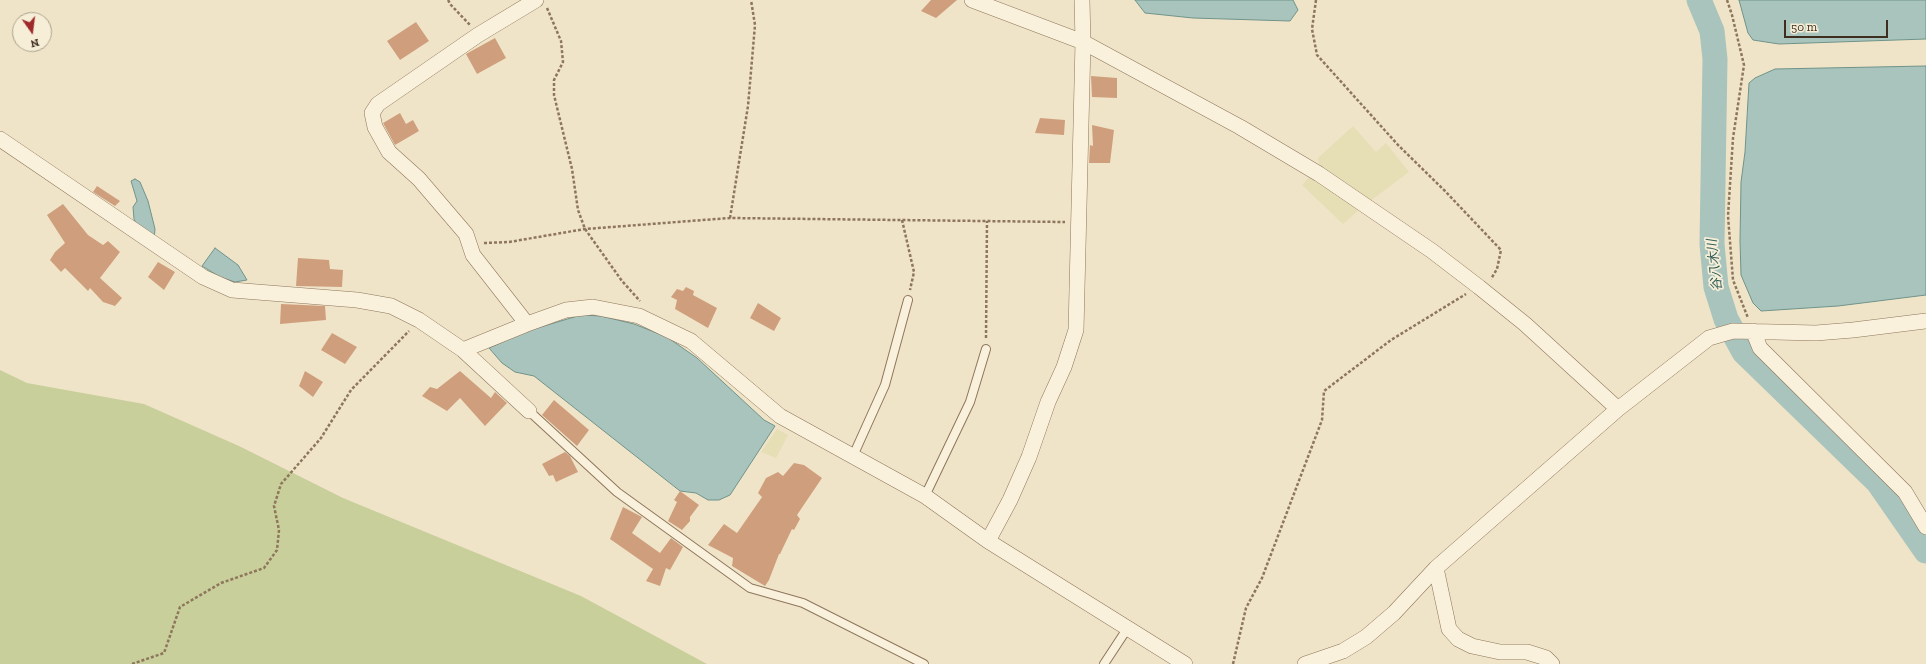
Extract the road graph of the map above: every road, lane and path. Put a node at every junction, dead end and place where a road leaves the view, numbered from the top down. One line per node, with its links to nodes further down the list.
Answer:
1 (448, 0): 8 (path)
2 (751, 0): 11 (path)
3 (972, 0): 9 (street)
4 (1082, 0): 9 (street)
5 (1316, 0): 17 (path)
6 (1727, 0): 23 (path)
7 (541, 3): 8 (street); 15 (path)
8 (478, 34): 16 (street)
9 (1083, 42): 14 (street); 17 (street)
10 (0, 139): 20 (street)
11 (730, 218): 12 (path); 15 (path)
12 (902, 220): 13 (path); 18 (path)
13 (987, 221): 14 (path); 24 (path)
14 (1080, 223): 31 (street)
15 (586, 229): 16 (path); 19 (path)
16 (469, 243): 22 (street)
17 (1479, 287): 26 (street); 38 (path)
18 (908, 300): 28 (lane)
19 (644, 303)
20 (419, 320): 25 (street); 34 (path)
21 (1926, 321): 23 (street)
22 (527, 324): 25 (street); 28 (street)
23 (1753, 331): 26 (street); 30 (street)
24 (986, 349): 29 (lane)
25 (463, 350): 27 (street)
26 (1618, 409): 32 (street)
27 (529, 411): 35 (lane)
28 (852, 456): 29 (street)
29 (925, 496): 31 (street)
30 (1926, 527)
31 (988, 541): 33 (street)
32 (1436, 568): 39 (street); 40 (street)
33 (1127, 629): 36 (lane); 37 (street)
34 (132, 664)
35 (924, 664)
36 (1104, 664)
37 (1185, 664)
38 (1233, 664)
39 (1305, 664)
40 (1552, 664)

